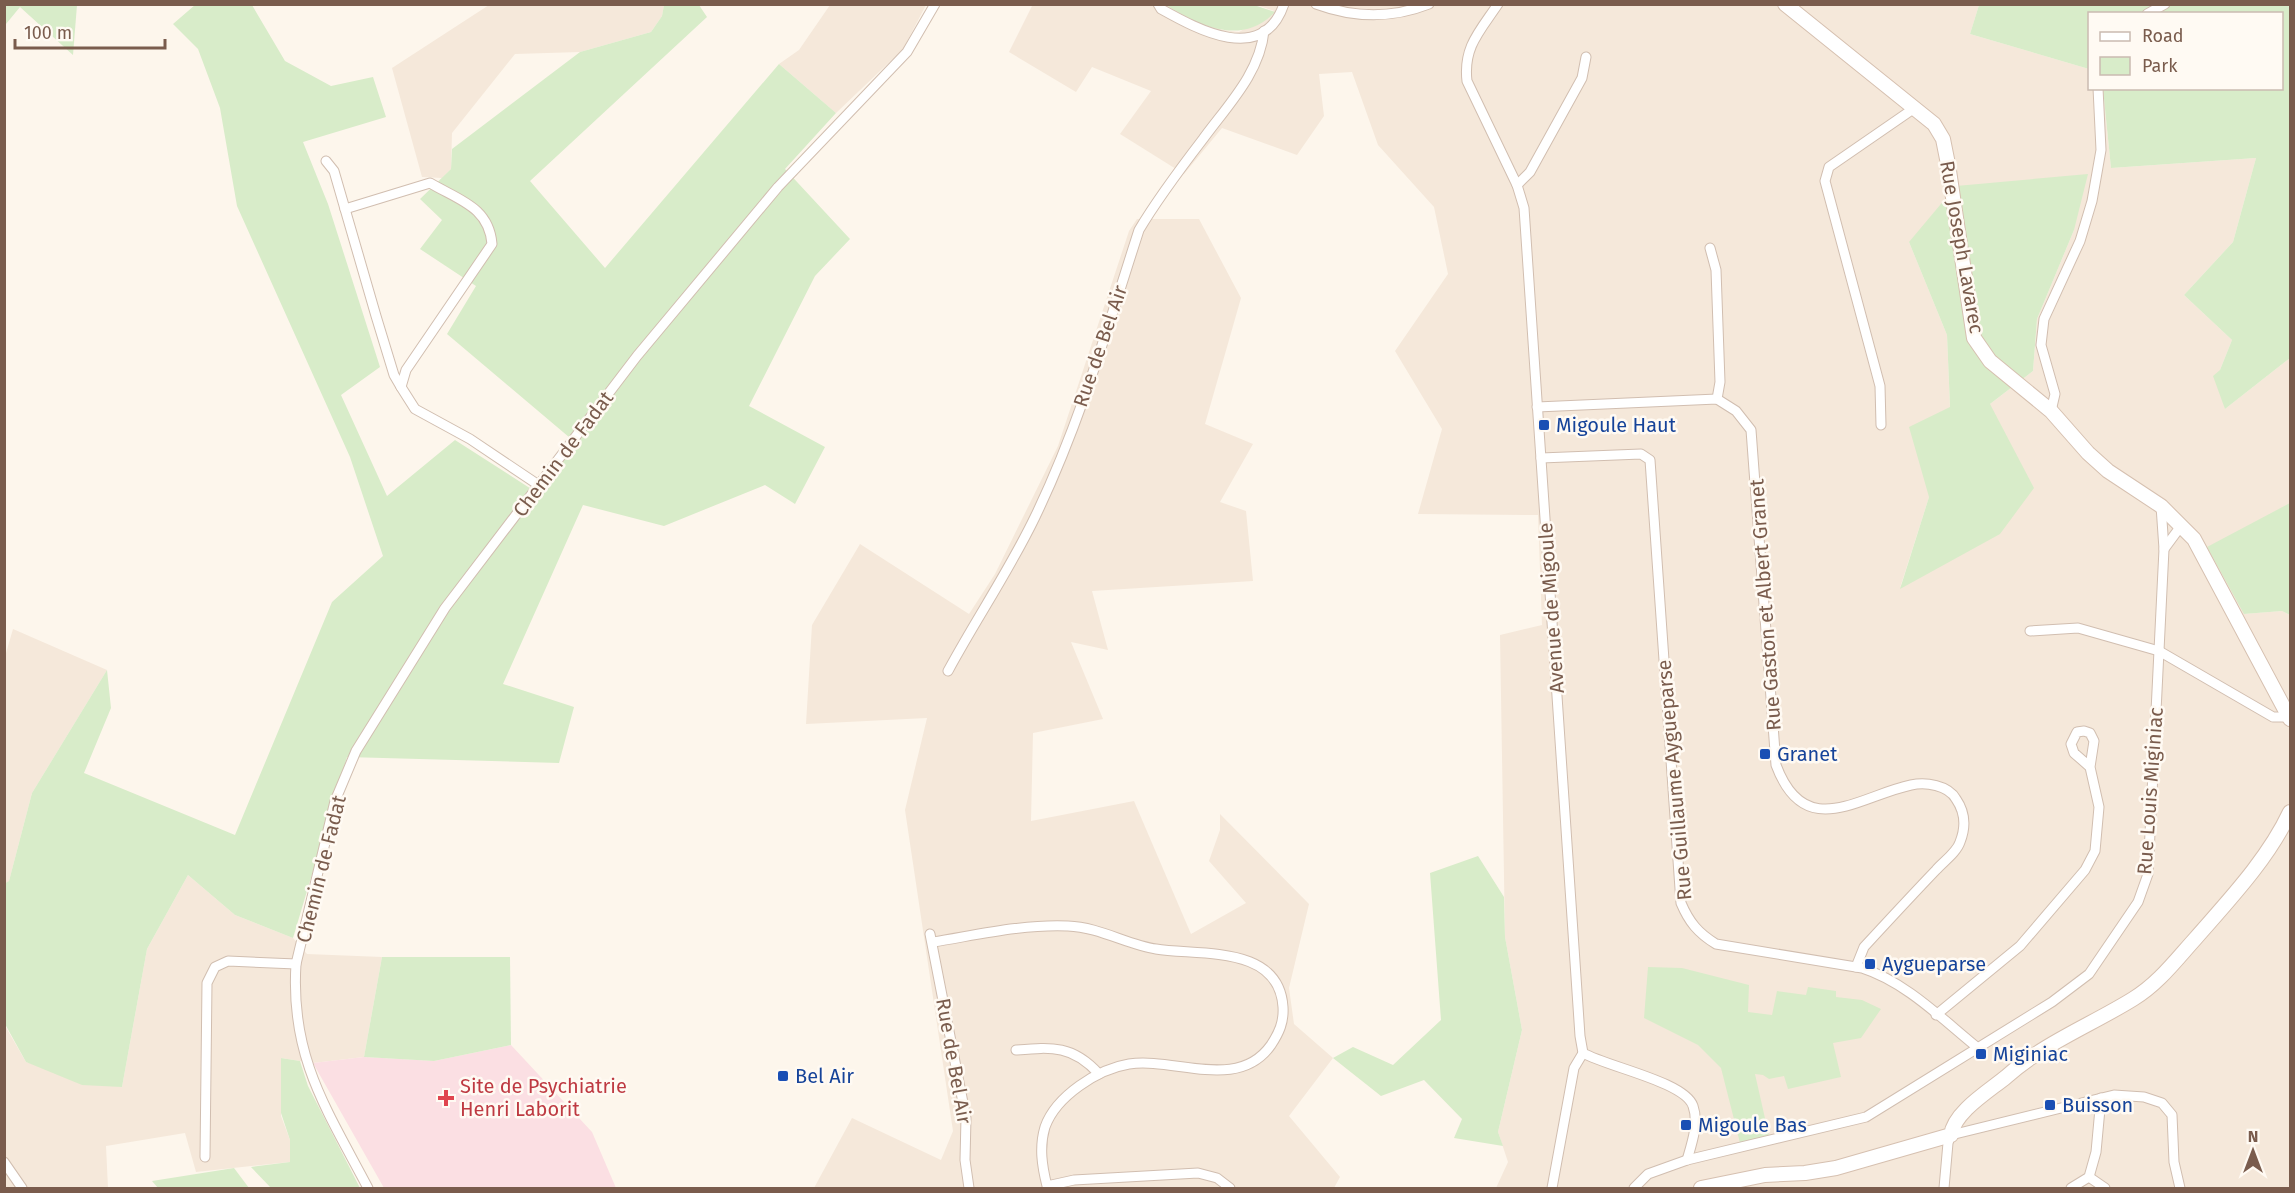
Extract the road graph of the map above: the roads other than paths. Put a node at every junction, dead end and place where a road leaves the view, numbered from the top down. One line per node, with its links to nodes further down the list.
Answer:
1 (935, 4): 24 (street, Chemin de Fadat)
2 (1158, 4): 10 (street)
3 (1284, 4): 10 (street)
4 (1316, 4): 5 (street)
5 (1429, 4)
6 (1498, 4): 15 (street, Avenue de Migoule)
7 (1785, 4): 13 (street, Rue Joseph Lavarec)
8 (2165, 4): 9 (street)
9 (2151, 12)
10 (1264, 31): 30 (street, Rue de Bel Air)
11 (1586, 57): 15 (street)
12 (2098, 90): 21 (street)
13 (1916, 107): 21 (street, Rue Joseph Lavarec); 22 (street)
14 (326, 161): 16 (street)
15 (1517, 185): 20 (street, Avenue de Migoule)
16 (345, 208): 18 (street); 18 (street)
17 (1710, 248): 19 (street)
18 (401, 387): 24 (street)
19 (1717, 399): 20 (street); 35 (street, Rue Gaston et Albert Granet)
20 (1538, 407): 23 (street, Avenue de Migoule)
21 (2050, 411): 25 (street, Rue Joseph Lavarec)
22 (1881, 425)
23 (1541, 458): 35 (street, Rue Guillaume Aygueparse); 39 (street, Avenue de Migoule)
24 (540, 486): 34 (street, Chemin de Fadat)
25 (2161, 506): 26 (street, Rue Joseph Lavarec); 27 (street, Rue Louis Miginiac)
26 (2181, 526): 27 (street); 31 (street, Rue Joseph Lavarec)
27 (2164, 549): 29 (street, Rue Louis Miginiac)
28 (2030, 631): 29 (street)
29 (2159, 651): 31 (street); 37 (street, Rue Louis Miginiac)
30 (948, 671)
31 (2290, 718)
32 (2090, 767): 36 (street)
33 (2289, 818): 42 (street)
34 (296, 964): 43 (street); 50 (street, Chemin de Fadat)
35 (1856, 968): 36 (street, Rue Guillaume Aygueparse)
36 (1936, 1015): 37 (street, Rue Guillaume Aygueparse)
37 (1978, 1048): 44 (street, Rue Louis Miginiac)
38 (1016, 1050): 40 (street)
39 (1583, 1053): 44 (street); 54 (street)
40 (1099, 1074): 48 (street); 51 (street, Rue de Bel Air)
41 (2101, 1098): 42 (street); 46 (street); 60 (street)
42 (1951, 1135): 56 (street); 57 (street)
43 (205, 1156)
44 (1687, 1160): 55 (street, Rue Louis Miginiac)
45 (4, 1162): 49 (street)
46 (2089, 1177): 58 (street); 59 (street)
47 (1104, 1178): 48 (street); 52 (street); 53 (street)
48 (1043, 1187)
49 (22, 1188)
50 (368, 1188)
51 (969, 1188)
52 (1103, 1188)
53 (1230, 1188)
54 (1552, 1188)
55 (1634, 1188)
56 (1701, 1188)
57 (1944, 1188)
58 (2071, 1188)
59 (2105, 1188)
60 (2180, 1188)

